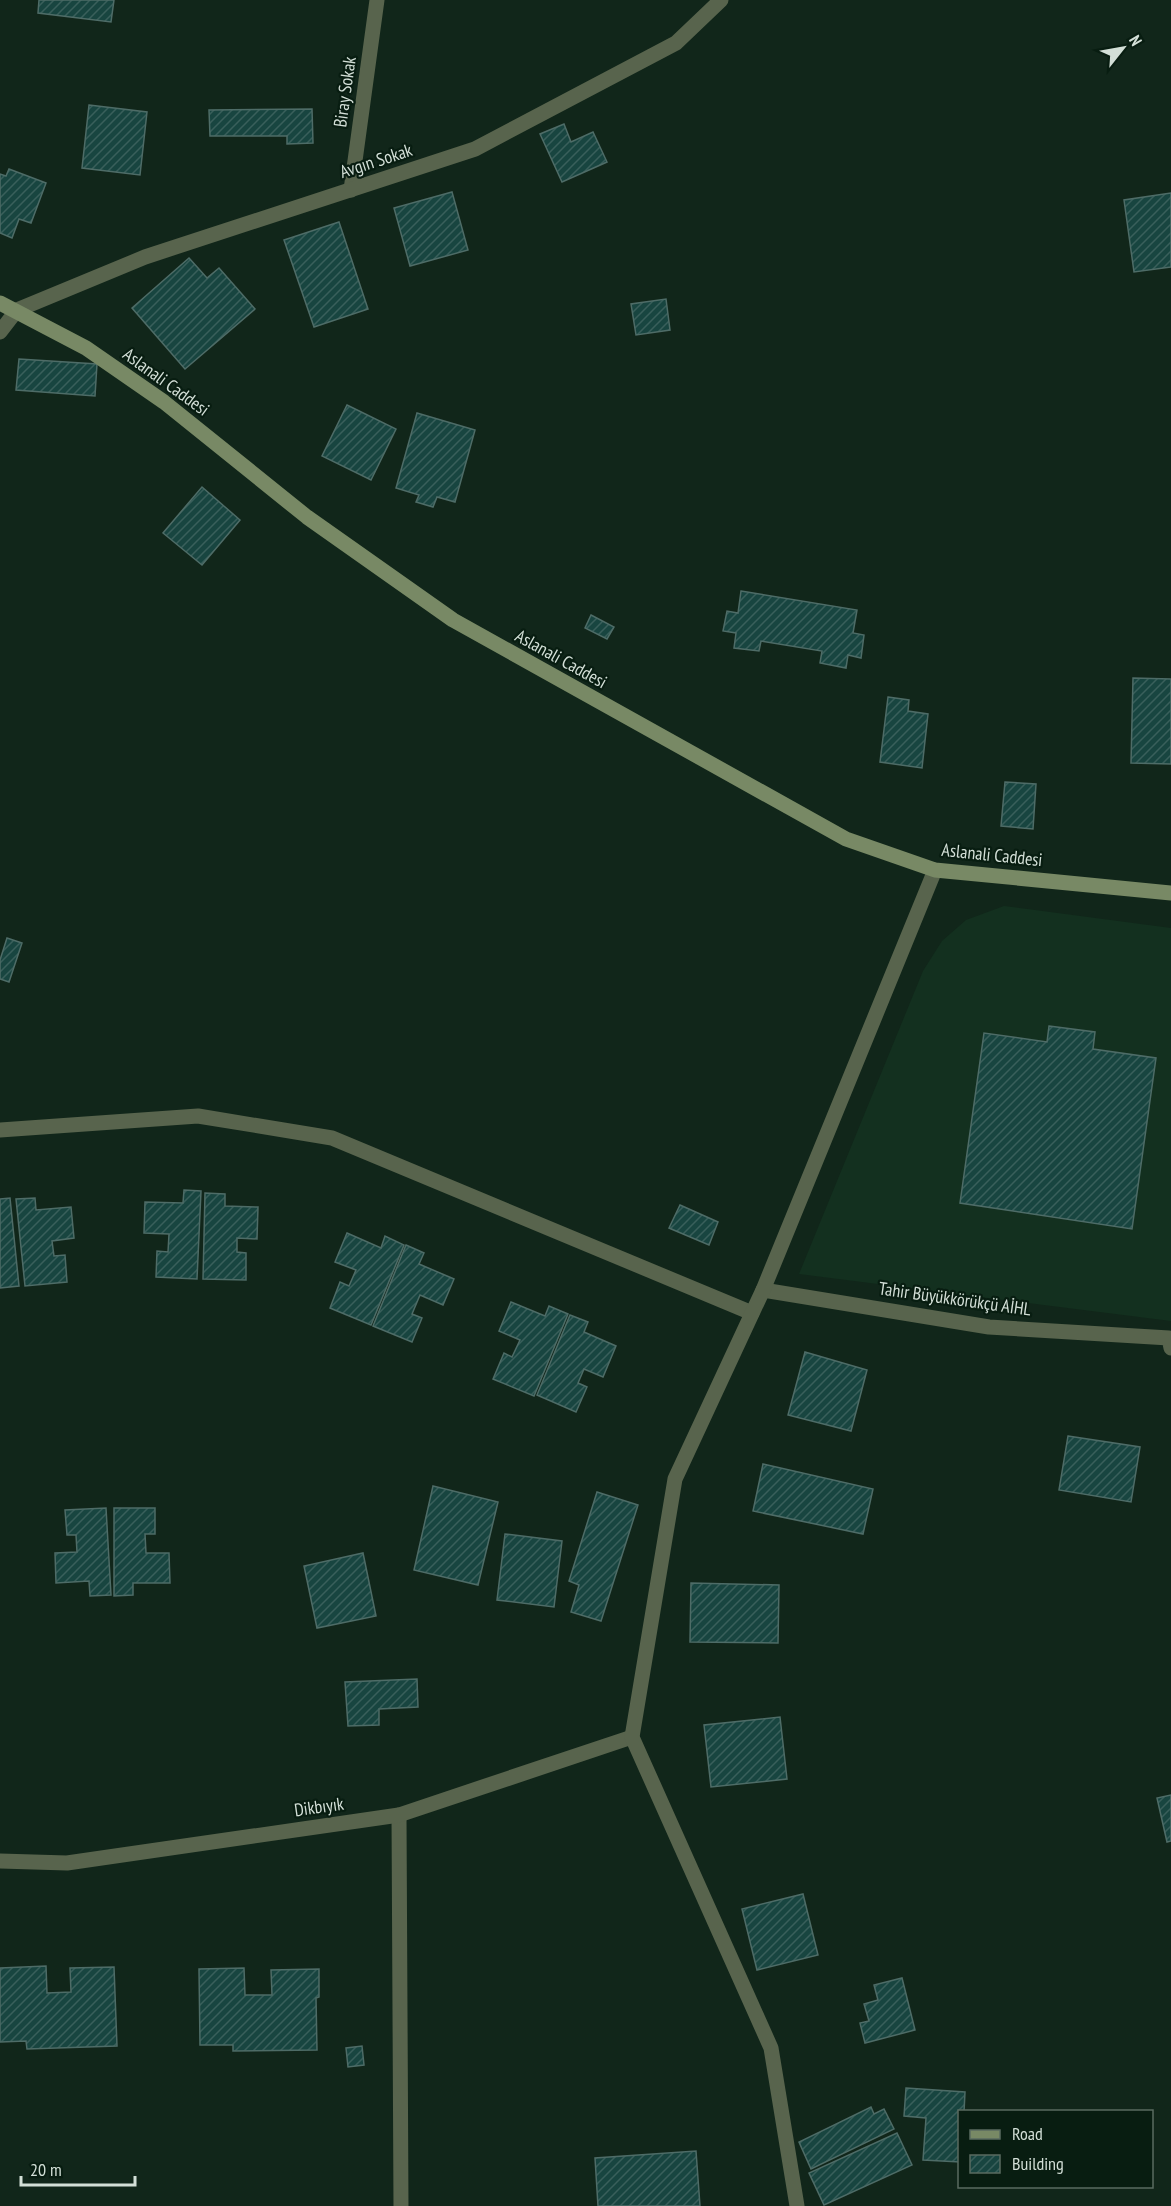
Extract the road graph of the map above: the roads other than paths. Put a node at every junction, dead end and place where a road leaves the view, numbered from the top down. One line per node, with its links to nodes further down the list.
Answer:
1 (377, 0): 3 (street, Biray Sokak)
2 (721, 0): 3 (street, Avgın Sokak)
3 (351, 190): 5 (street, Avgın Sokak)
4 (0, 303): 5 (street, Aslanali Caddesi)
5 (17, 310): 6 (street); 7 (street, Aslanali Caddesi)
6 (0, 332)
7 (935, 870): 8 (street, Aslanali Caddesi); 10 (street)
8 (1171, 893)
9 (0, 1130): 11 (street)
10 (763, 1290): 11 (street); 12 (street, Tahir Büyükkörükçü AİHL)
11 (752, 1313): 13 (street)
12 (1171, 1348)
13 (632, 1737): 14 (street, Dikbıyık); 17 (street)
14 (399, 1815): 15 (street, Dikbıyık); 16 (street)
15 (0, 1861)
16 (401, 2206)
17 (797, 2206)

